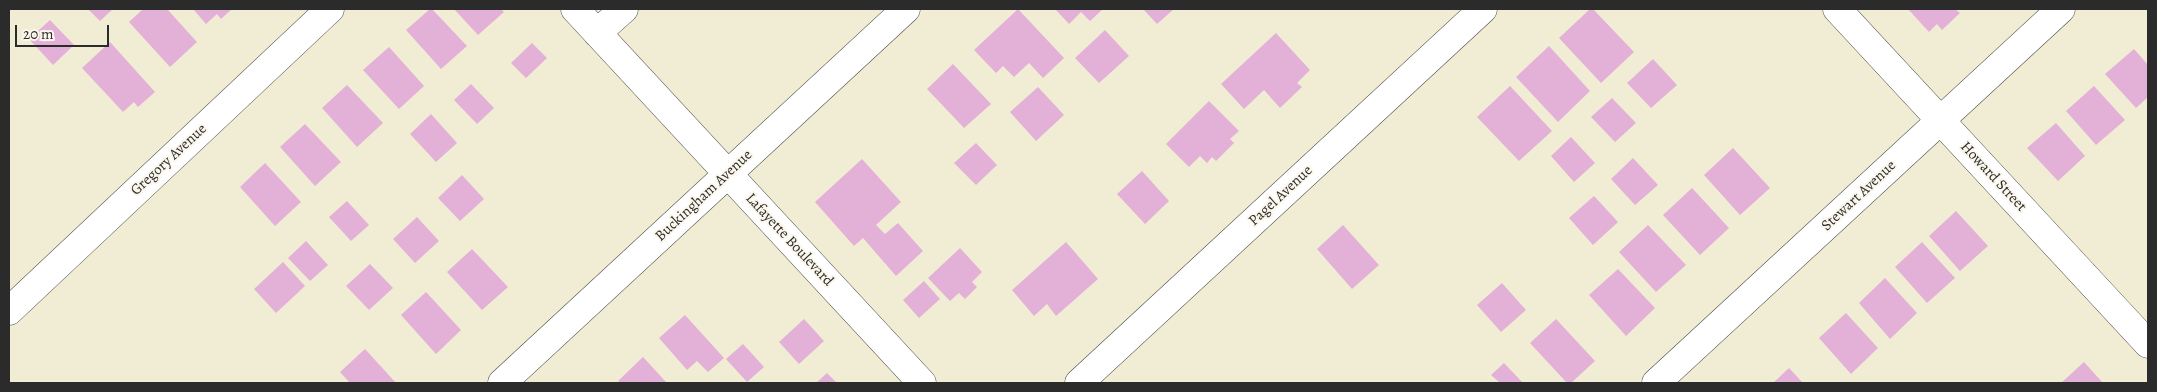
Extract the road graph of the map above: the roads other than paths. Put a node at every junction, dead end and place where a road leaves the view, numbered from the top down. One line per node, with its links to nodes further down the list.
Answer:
1 (330, 9): 11 (street, Gregory Avenue)
2 (575, 9): 8 (street, Lafayette Boulevard)
3 (624, 9): 8 (street)
4 (906, 9): 10 (street, Buckingham Avenue)
5 (1482, 9): 15 (street, Pagel Avenue)
6 (1837, 9): 9 (street, Howard Street)
7 (2061, 9): 9 (street, Stewart Avenue)
8 (598, 33): 10 (street, Lafayette Boulevard)
9 (1941, 120): 12 (street, Howard Street); 16 (street, Stewart Avenue)
10 (728, 174): 13 (street, Buckingham Avenue); 14 (street, Lafayette Boulevard)
11 (9, 311)
12 (2148, 344)
13 (502, 383)
14 (922, 383)
15 (1079, 383)
16 (1656, 383)

